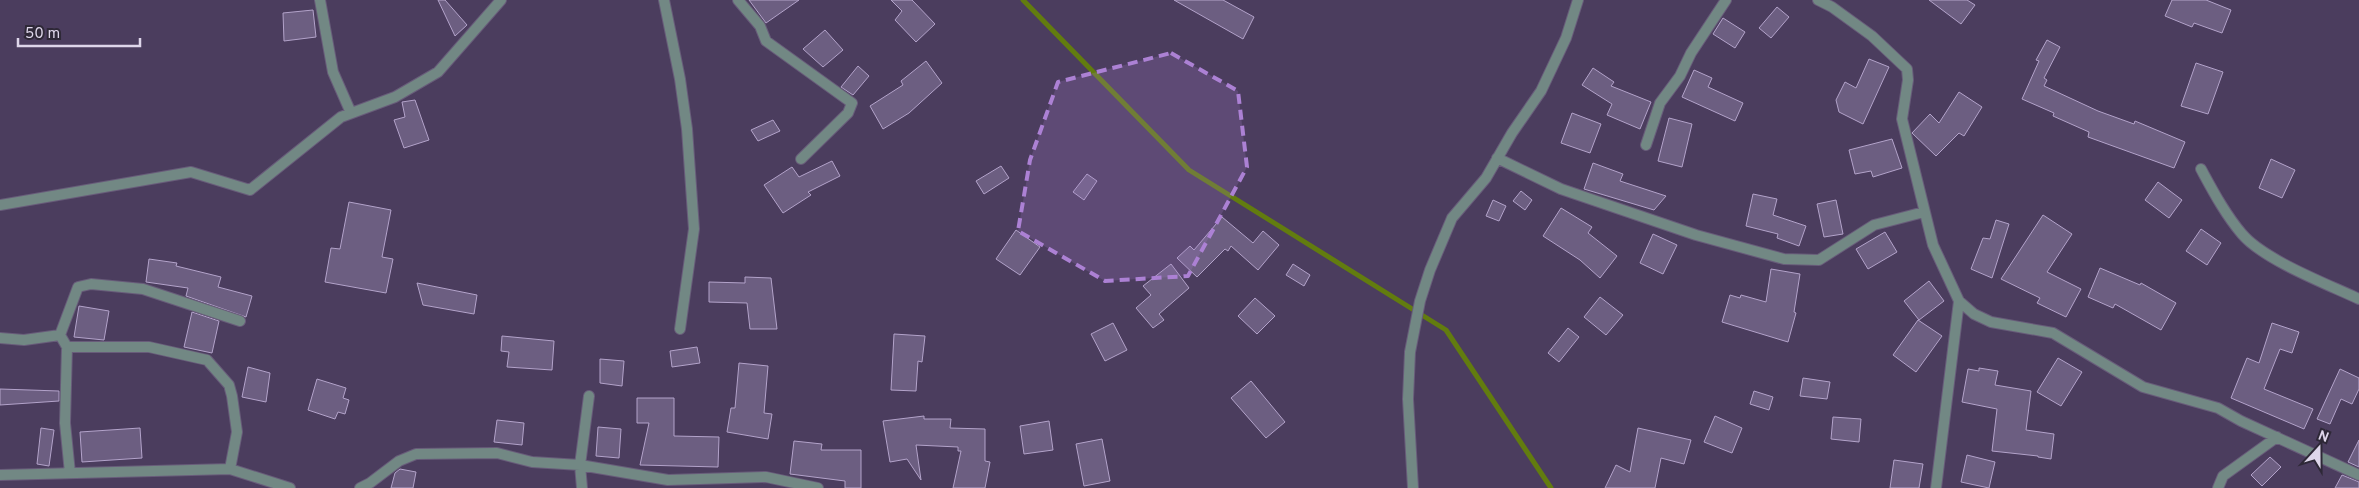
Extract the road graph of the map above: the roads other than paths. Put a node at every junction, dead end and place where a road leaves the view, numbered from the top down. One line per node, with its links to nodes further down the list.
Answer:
1 (320, 0): 8 (street)
2 (501, 0): 8 (street)
3 (664, 0): 18 (street)
4 (738, 0): 11 (street)
5 (1578, 0): 10 (street)
6 (1726, 0): 9 (street)
7 (1818, 0): 14 (street)
8 (351, 113): 13 (street)
9 (1646, 145)
10 (1497, 158): 14 (street); 33 (street)
11 (801, 159)
12 (2201, 169): 15 (street)
13 (0, 205)
14 (1924, 212): 16 (street)
15 (2359, 299)
16 (1959, 301): 23 (street); 34 (street)
17 (240, 321): 19 (street)
18 (680, 329)
19 (60, 335): 20 (street); 21 (street)
20 (0, 338)
21 (68, 348): 25 (street); 26 (street)
22 (589, 396): 24 (street)
23 (2277, 436): 28 (street); 35 (street)
24 (580, 465): 30 (street); 31 (street); 32 (street)
25 (230, 469): 26 (street); 29 (street)
26 (70, 473): 27 (street)
27 (0, 475)
28 (2359, 475)
29 (290, 488)
30 (360, 488)
31 (582, 488)
32 (818, 488)
33 (1413, 488)
34 (1936, 488)
35 (2218, 488)

